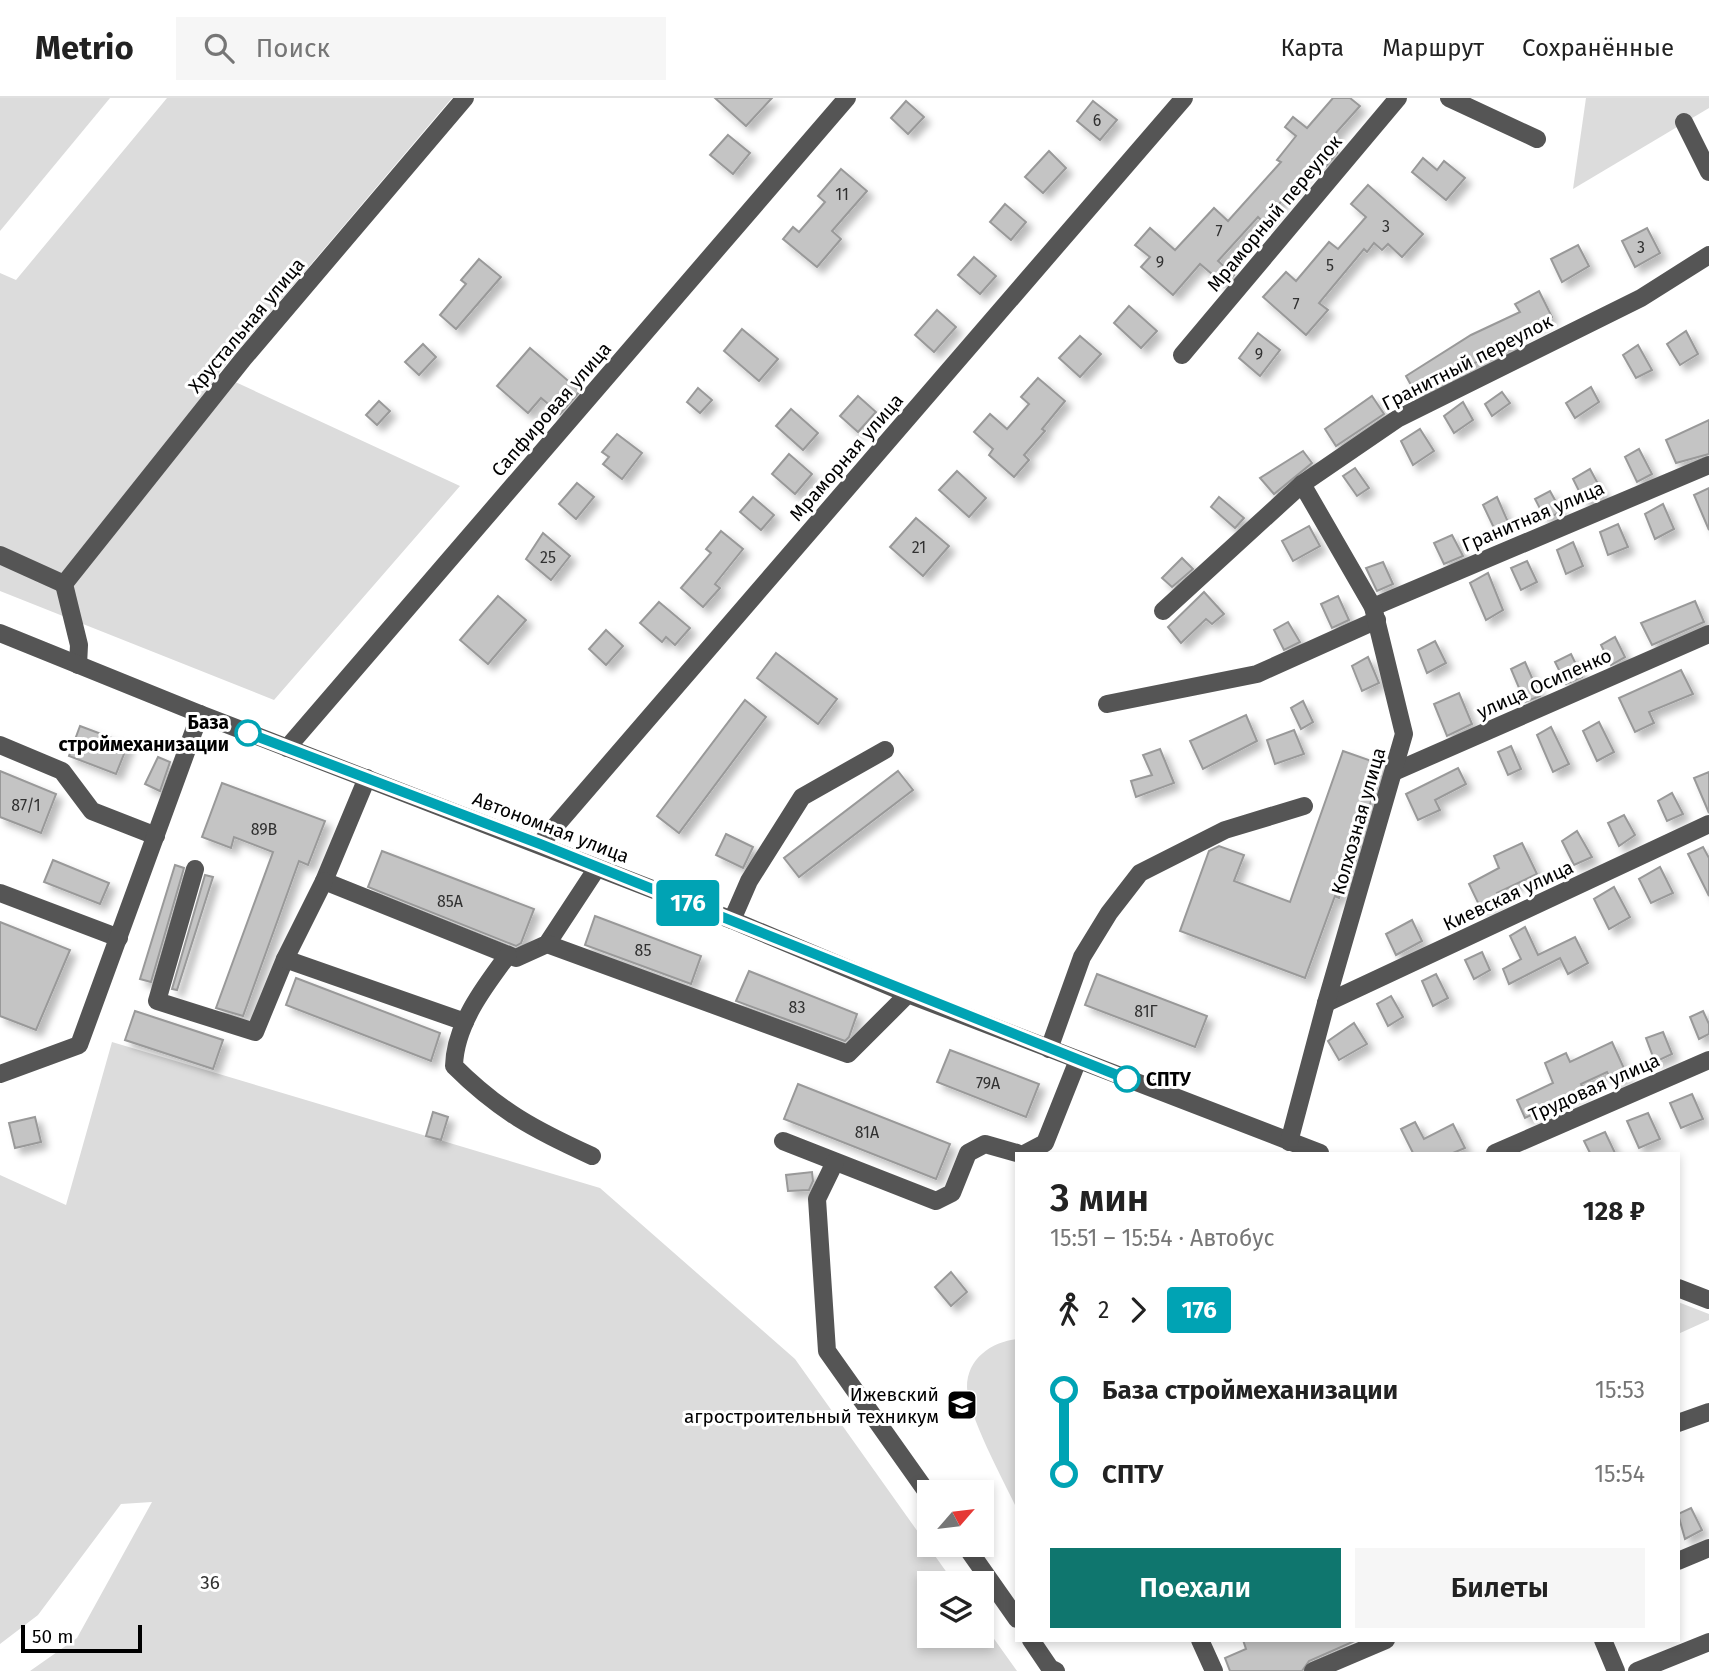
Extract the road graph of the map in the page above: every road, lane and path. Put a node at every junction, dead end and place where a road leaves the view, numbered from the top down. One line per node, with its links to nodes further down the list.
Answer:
1 (465, 98): 14 (street, Хрустальная улица)
2 (847, 98): 23 (street, Сапфировая улица)
3 (1184, 98): 30 (street, Мраморная улица)
4 (1398, 98): 10 (street, Мраморный переулок)
5 (1449, 98): 7 (street)
6 (1684, 122): 8 (street)
7 (1537, 139)
8 (1709, 172)
9 (1709, 255): 12 (street, Гранитный переулок)
10 (1182, 355)
11 (1709, 465): 16 (street, Гранитная улица)
12 (1302, 484): 15 (street, Гранитный переулок); 16 (street, Колхозная улица)
13 (0, 555): 14 (street)
14 (64, 584): 19 (street)
15 (1163, 611)
16 (1375, 613): 20 (street, Гранитная улица); 25 (street, Колхозная улица)
17 (0, 633): 19 (street, Автономная улица)
18 (1709, 634): 25 (street, улица Осипенко)
19 (78, 665): 21 (street, Автономная улица)
20 (1107, 704)
21 (201, 714): 23 (street, Автономная улица); 29 (street)
22 (0, 745): 29 (street)
23 (288, 748): 26 (street, Автономная улица)
24 (885, 750): 35 (street)
25 (1396, 771): 41 (street, Колхозная улица)
26 (367, 778): 30 (street, Автономная улица); 33 (street)
27 (1304, 806): 43 (street)
28 (1709, 824): 41 (street, Киевская улица)
29 (156, 835): 36 (street)
30 (540, 844): 31 (street, Автономная улица)
31 (597, 867): 35 (street, Автономная улица); 37 (street)
32 (195, 869): 39 (street)
33 (324, 881): 38 (street); 39 (street)
34 (0, 893): 36 (street)
35 (732, 920): 40 (street, Автономная улица)
36 (119, 938): 46 (street)
37 (547, 944): 38 (street); 40 (street)
38 (508, 955): 42 (street)
39 (285, 959): 42 (street)
40 (908, 994): 43 (street, Автономная улица)
41 (1325, 1003): 48 (street, Колхозная улица)
42 (465, 1022): 53 (street)
43 (1049, 1049): 44 (street, Автономная улица)
44 (1078, 1060): 48 (street, Автономная улица); 50 (street)
45 (1709, 1060): 52 (street, Трудовая улица)
46 (0, 1074)
47 (783, 1141): 54 (street)
48 (1289, 1142): 51 (street, Автономная улица)
49 (1015, 1152): 54 (street)
50 (1028, 1152)
51 (1317, 1152)
52 (1497, 1152)
53 (592, 1156)
54 (835, 1161): 59 (street)
55 (1680, 1289): 56 (street)
56 (1709, 1300)
57 (1709, 1412): 58 (street)
58 (1680, 1422)
59 (918, 1480)
60 (1709, 1548): 62 (street)
61 (974, 1558): 63 (street)
62 (1680, 1560)
63 (1015, 1616)
64 (1033, 1642): 69 (street)
65 (1201, 1642): 70 (street)
66 (1381, 1642): 71 (street)
67 (1604, 1642): 72 (street)
68 (1709, 1642): 73 (street)
69 (1056, 1671)
70 (1214, 1671)
71 (1313, 1671)
72 (1616, 1671)
73 (1637, 1671)

